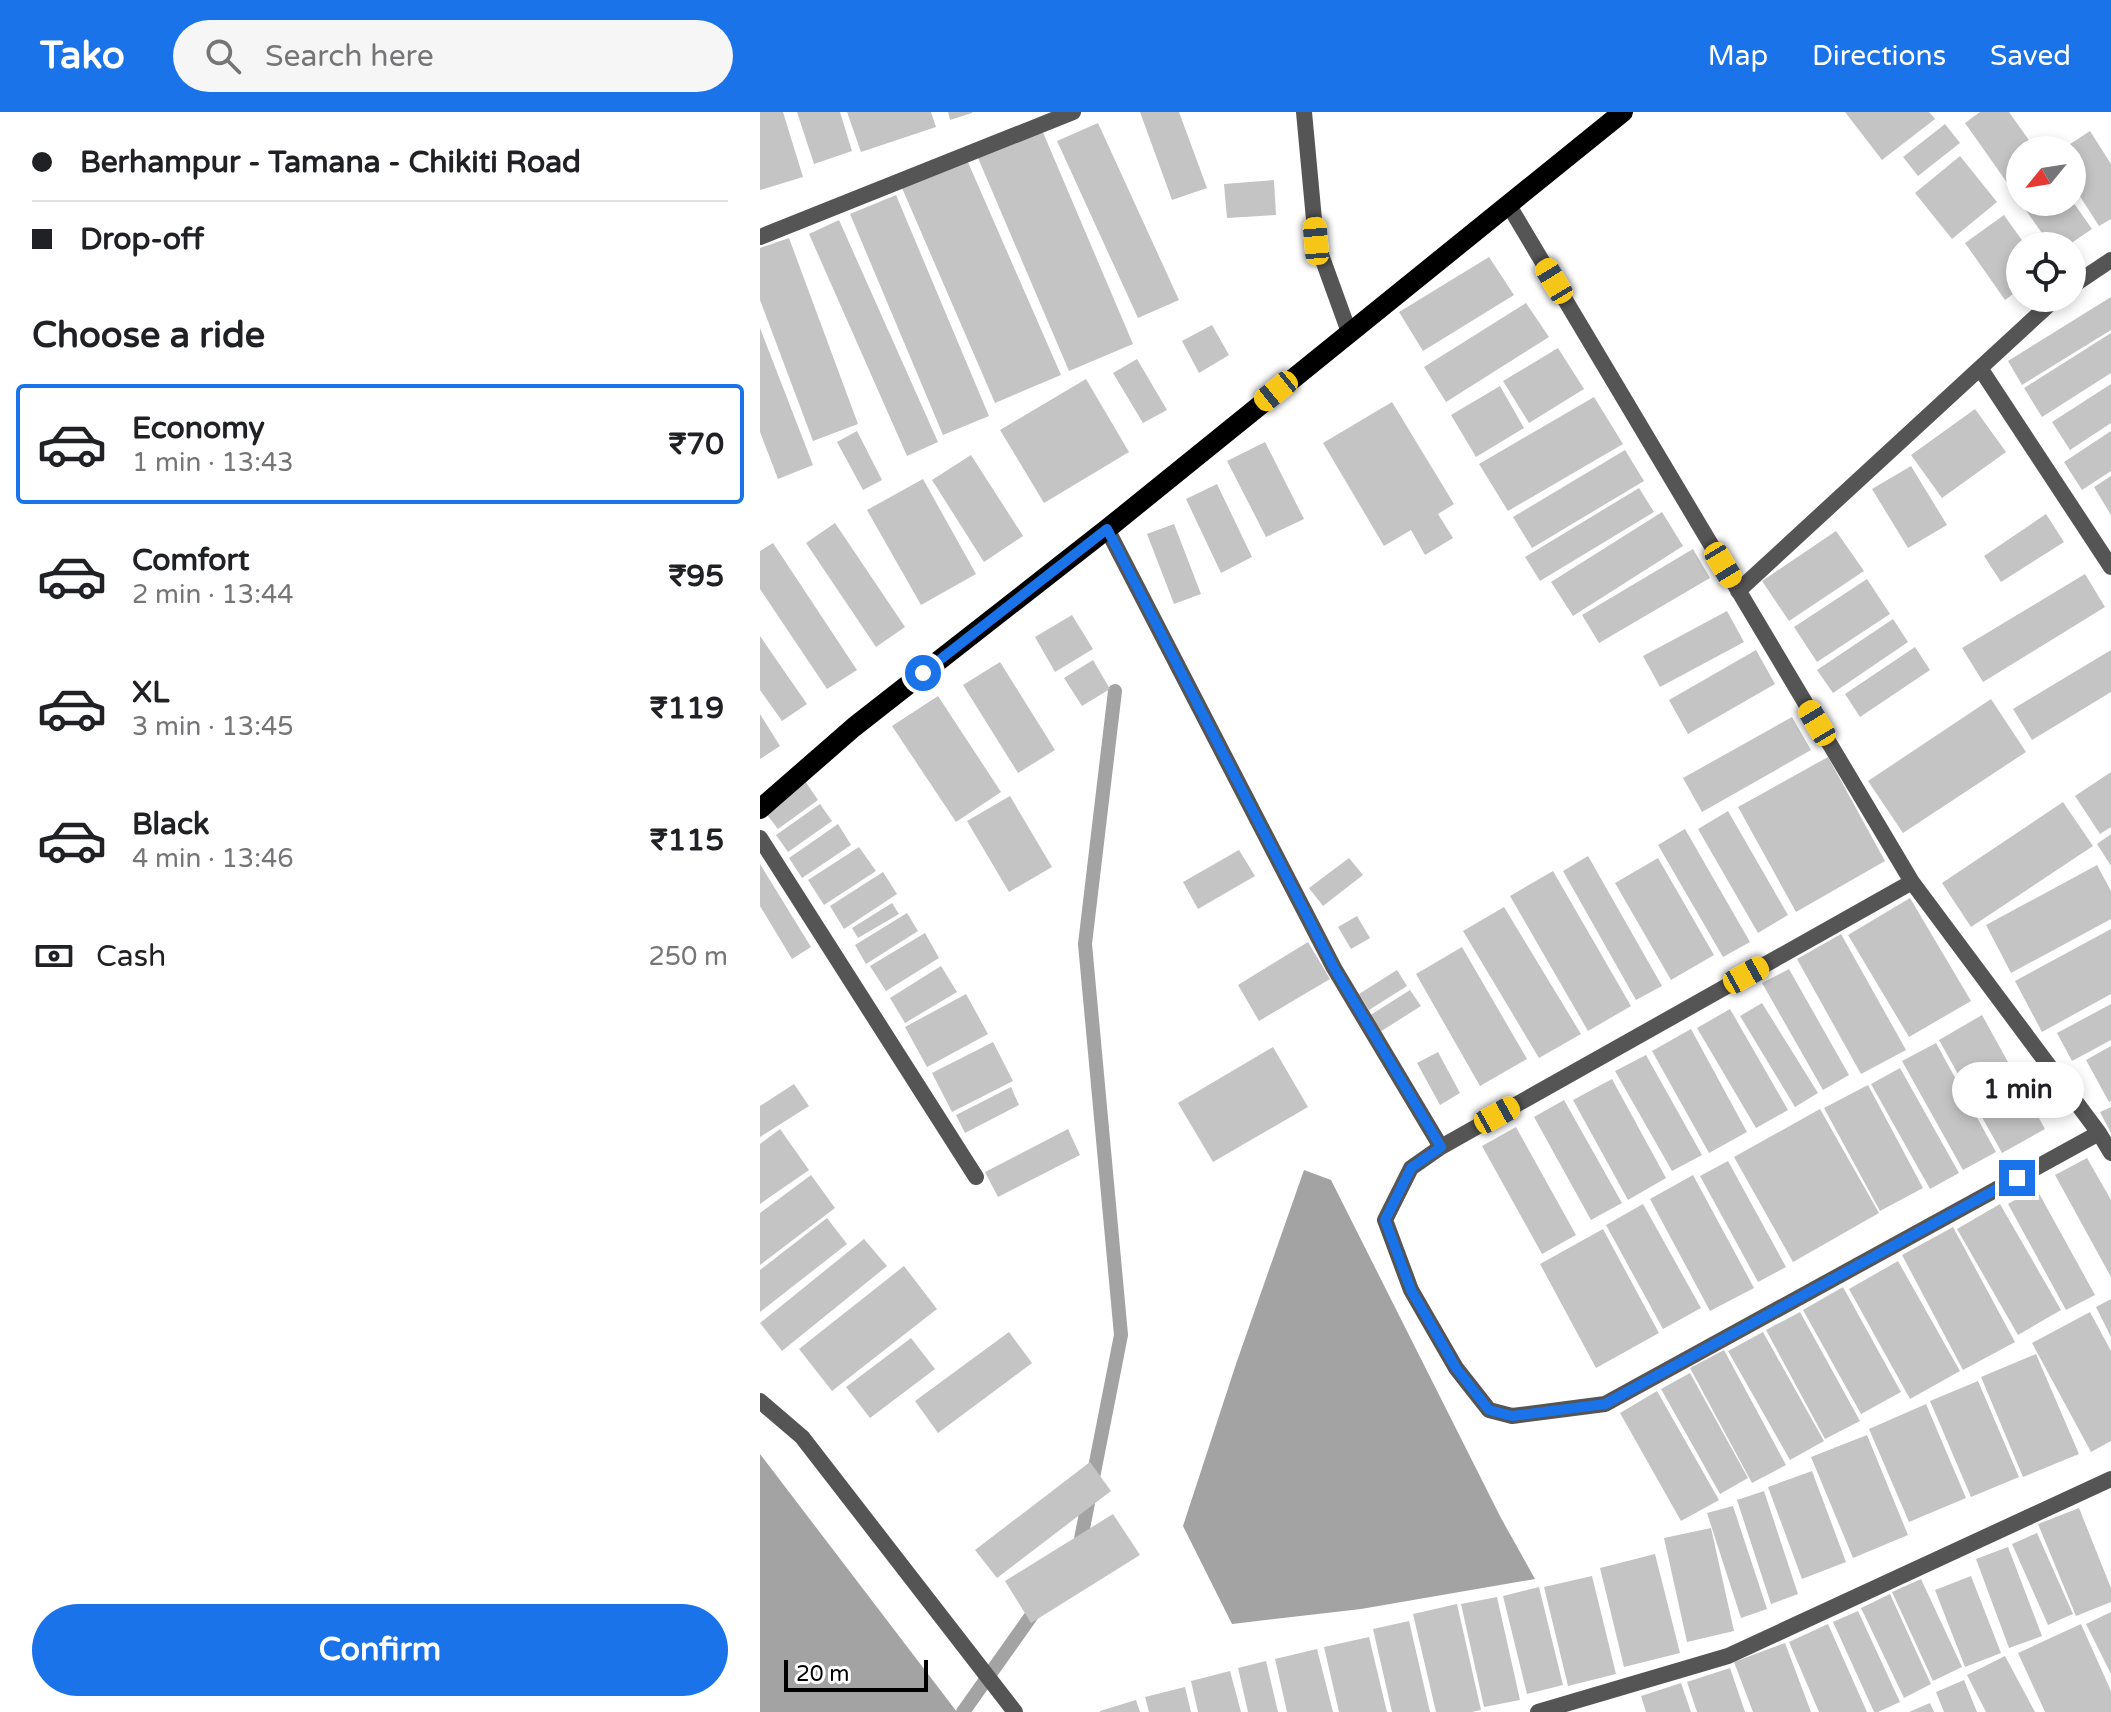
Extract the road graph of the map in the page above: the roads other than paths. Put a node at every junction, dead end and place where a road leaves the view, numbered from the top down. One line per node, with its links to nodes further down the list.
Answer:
1 (1073, 112): 5 (street)
2 (1304, 112): 9 (street)
3 (1623, 112): 4 (main road)
4 (1508, 204): 9 (main road); 13 (street)
5 (760, 237)
6 (2111, 260): 7 (street)
7 (2086, 277)
8 (2041, 312): 10 (street)
9 (1349, 332): 11 (main road)
10 (1980, 368): 12 (street); 13 (street)
11 (1107, 529): 14 (main road); 18 (street)
12 (2111, 567)
13 (1738, 591): 16 (street)
14 (760, 809)
15 (760, 838): 20 (street)
16 (1912, 882): 17 (street); 18 (street)
17 (2099, 1133): 18 (street); 19 (street)
18 (1441, 1147)
19 (2111, 1153)
20 (976, 1177)
21 (760, 1401): 23 (street)
22 (2111, 1479): 24 (street)
23 (1015, 1712)
24 (1538, 1712)

